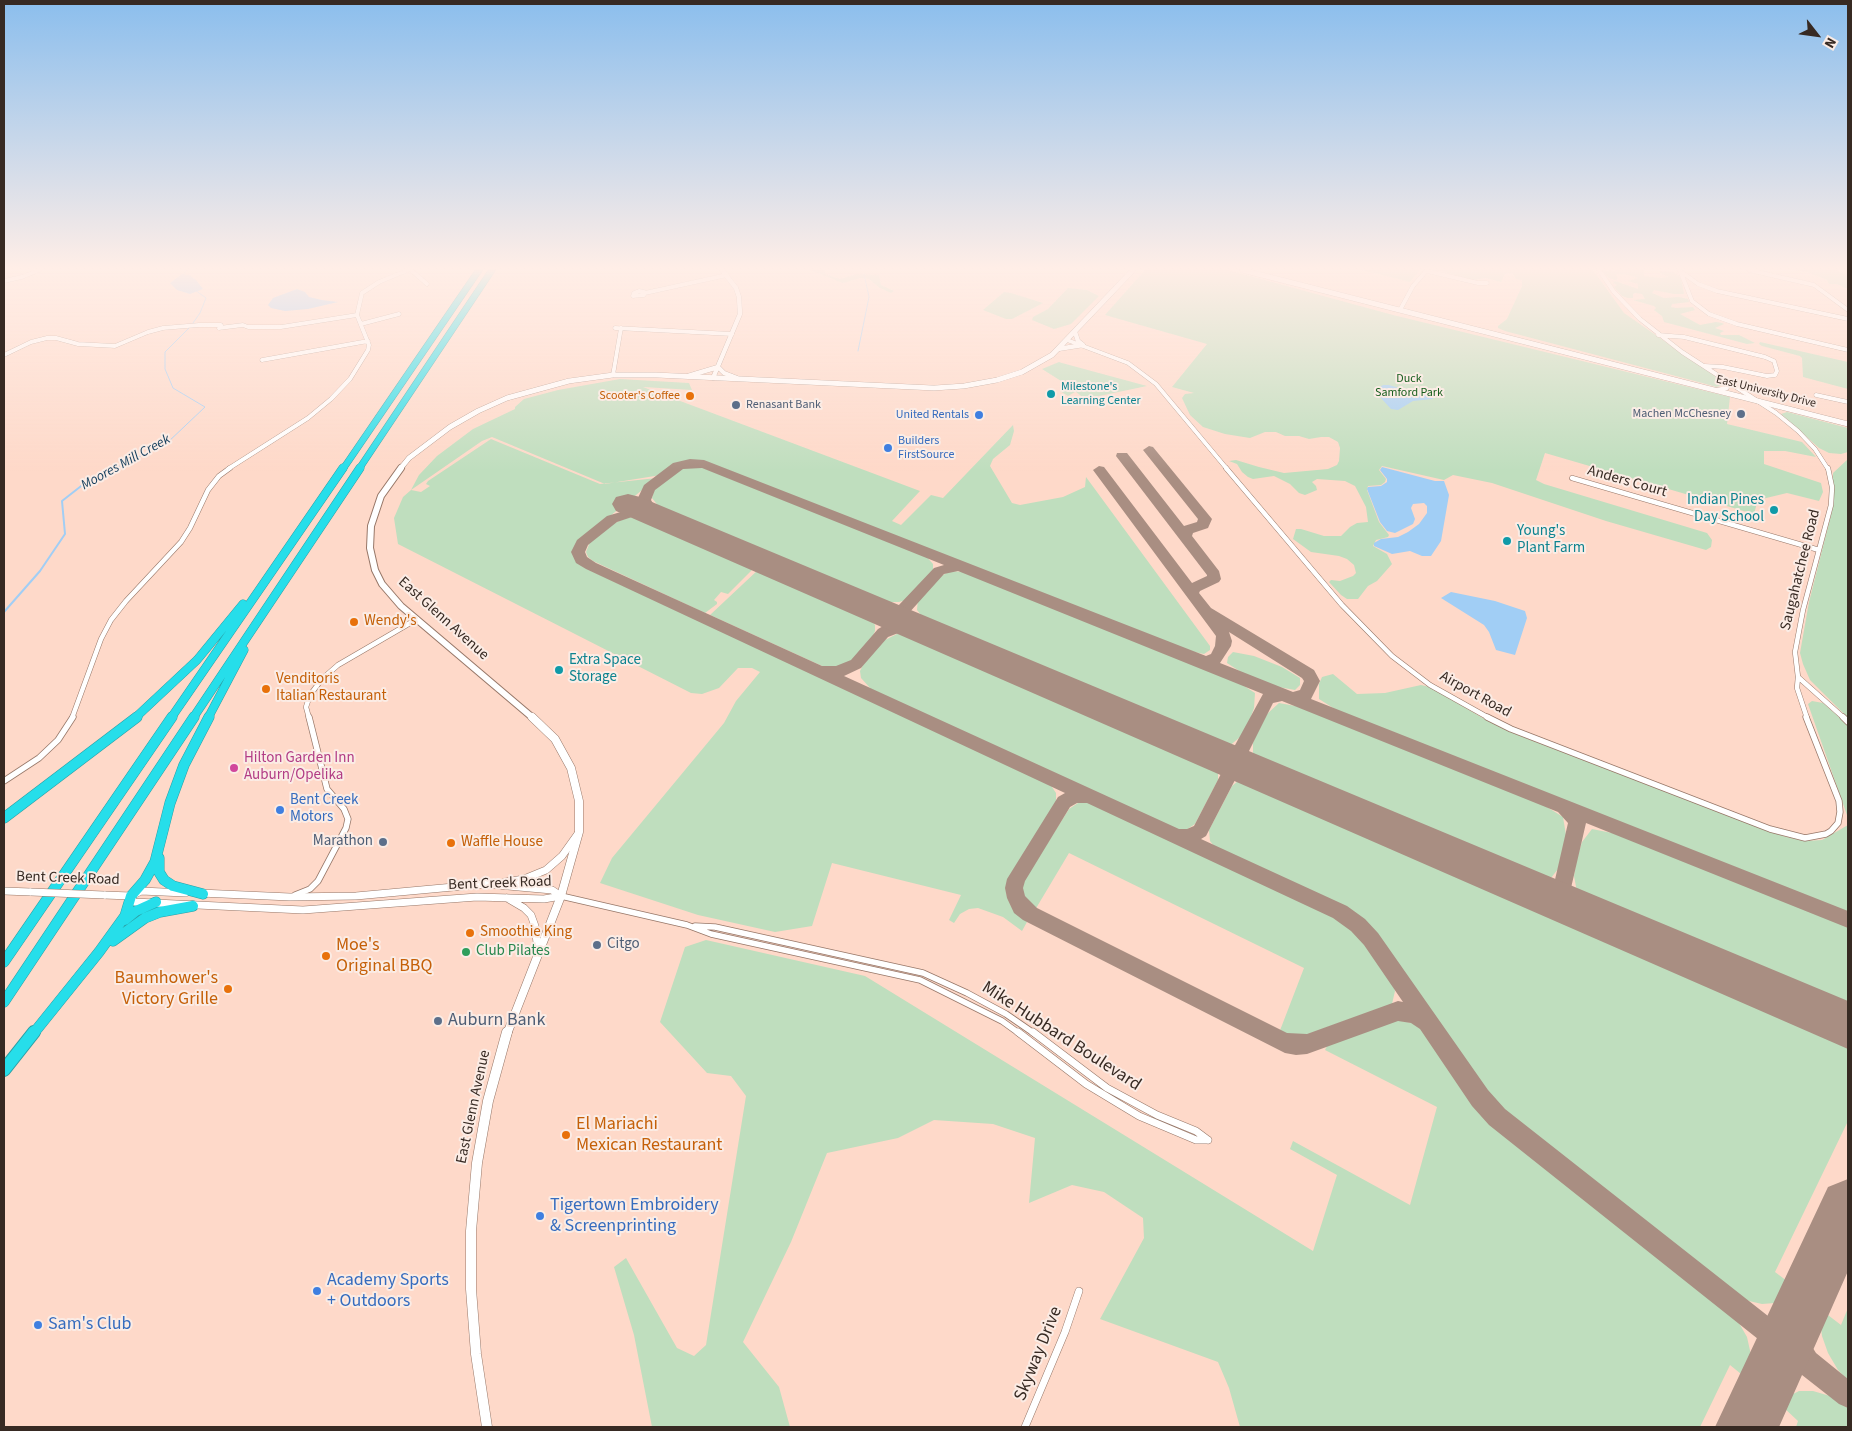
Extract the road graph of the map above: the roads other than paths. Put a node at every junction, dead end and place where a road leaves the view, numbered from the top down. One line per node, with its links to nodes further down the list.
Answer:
1 (138, 337): 18 (street)
2 (367, 337): 13 (street)
3 (433, 337): 36 (highway)
4 (447, 337): 37 (highway)
5 (620, 337): 22 (street)
6 (731, 337): 20 (street)
7 (1070, 337): 14 (main road, East Glenn Avenue)
8 (1077, 337): 15 (street)
9 (1505, 337): 27 (main road, East University Drive)
10 (1661, 337): 21 (street)
11 (1681, 337): 21 (street)
12 (1792, 337): 17 (street)
13 (368, 340): 19 (street); 41 (street)
14 (1067, 340): 15 (street, Airport Road); 16 (main road, East Glenn Avenue)
15 (1083, 345): 16 (street); 39 (street, Airport Road)
16 (1058, 349): 25 (main road, East Glenn Avenue)
17 (1848, 350)
18 (4, 356)
19 (262, 360)
20 (718, 366): 23 (street); 24 (street); 25 (street)
21 (1704, 366): 26 (street)
22 (613, 375): 23 (main road, East Glenn Avenue); 38 (main road, East Glenn Avenue)
23 (687, 376): 24 (main road, East Glenn Avenue)
24 (713, 378): 25 (main road, East Glenn Avenue)
25 (738, 379)
26 (1726, 381): 27 (street); 29 (street)
27 (1715, 390): 29 (main road, East University Drive)
28 (1816, 395): 30 (street)
29 (1754, 400): 31 (main road, East University Drive); 32 (street)
30 (1848, 402)
31 (1791, 409): 32 (street); 33 (main road, East University Drive)
32 (1778, 414): 35 (street, Saugahatchee Road)
33 (1848, 424)
34 (1572, 478): 35 (street, Anders Court)
35 (1818, 550): 39 (street, Saugahatchee Road)
36 (274, 568): 43 (highway); 58 (highway)
37 (287, 577): 42 (highway); 59 (highway)
38 (417, 619): 44 (main road, East Glenn Avenue); 50 (street)
39 (1798, 677): 40 (street)
40 (1848, 722)
41 (4, 781)
42 (167, 815): 47 (highway); 48 (highway)
43 (4, 818)
44 (579, 832): 45 (street); 49 (main road, East Glenn Avenue)
45 (486, 884): 49 (street, Bent Creek Road); 50 (street, Bent Creek Road)
46 (4, 890): 48 (street, Bent Creek Road, bridge)
47 (203, 894): 48 (street, Bent Creek Road); 50 (street, Bent Creek Road)
48 (130, 896): 52 (street, Bent Creek Road); 54 (highway)
49 (561, 896): 51 (street, Bent Creek Road); 55 (street, Mike Hubbard Boulevard); 57 (main road, East Glenn Avenue)
50 (290, 897)
51 (504, 897): 53 (street, Bent Creek Road); 57 (street)
52 (156, 902): 53 (street, Bent Creek Road); 54 (highway)
53 (192, 906): 56 (highway)
54 (121, 924): 56 (highway)
55 (686, 925): 55 (street, Mike Hubbard Boulevard)
56 (99, 952): 60 (highway)
57 (538, 952): 62 (main road, East Glenn Avenue)
58 (4, 962)
59 (4, 1002)
60 (4, 1070)
61 (1079, 1291): 63 (street, Skyway Drive)
62 (488, 1427)
63 (1025, 1427)

